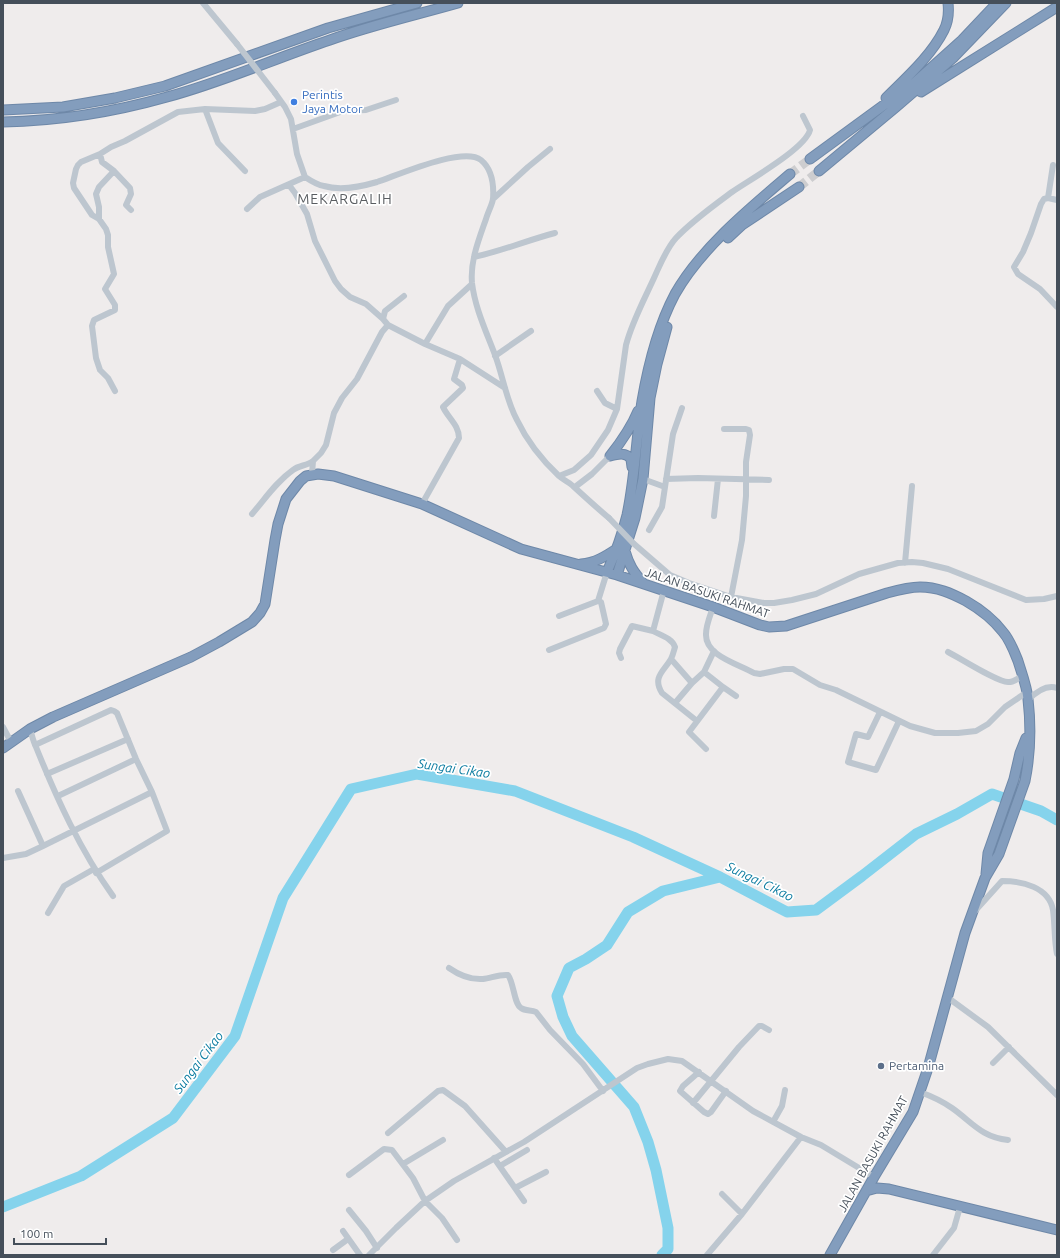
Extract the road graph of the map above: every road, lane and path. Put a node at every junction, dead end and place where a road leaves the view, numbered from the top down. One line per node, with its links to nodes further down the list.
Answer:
1 (203, 3): 9 (street, bridge)
2 (417, 3): 12 (highway)
3 (458, 3): 15 (highway)
4 (948, 3): 14 (highway)
5 (997, 3): 14 (highway)
6 (1006, 3): 10 (highway)
7 (1057, 7): 10 (highway)
8 (396, 100): 16 (street)
9 (281, 102): 11 (street); 16 (street)
10 (896, 107): 23 (highway)
11 (205, 109): 18 (street); 22 (street)
12 (3, 110)
13 (803, 116): 50 (street)
14 (865, 119): 19 (highway)
15 (3, 122)
16 (293, 129): 25 (street)
17 (550, 149): 29 (street)
18 (100, 154): 21 (street); 33 (street)
19 (810, 159)
20 (1053, 165): 28 (street)
21 (114, 171): 32 (street); 33 (street)
22 (244, 171)
23 (819, 171)
24 (790, 174): 48 (highway)
25 (305, 177): 26 (street); 29 (street)
26 (289, 184): 31 (street); 39 (street)
27 (799, 187): 57 (highway)
28 (1048, 198): 30 (street); 38 (street)
29 (493, 199): 35 (street)
30 (1057, 200)
31 (247, 209)
32 (131, 210)
33 (99, 218): 46 (street)
34 (556, 233): 35 (street)
35 (474, 257): 36 (street)
36 (472, 284): 42 (street); 43 (street)
37 (404, 296): 39 (street)
38 (1057, 307)
39 (383, 319): 40 (street)
40 (388, 324): 42 (street); 53 (street)
41 (532, 332): 43 (street)
42 (425, 344): 44 (street)
43 (495, 356): 45 (street)
44 (460, 359): 45 (street); 65 (street)
45 (505, 388): 56 (street)
46 (115, 391)
47 (597, 391): 50 (street)
48 (642, 400): 52 (highway); 55 (highway)
49 (682, 408): 58 (street)
50 (617, 409): 56 (street)
51 (724, 429): 60 (street)
52 (610, 456): 55 (highway); 63 (street)
53 (313, 461): 54 (street); 66 (street)
54 (312, 474): 65 (highway, JALAN BASUKI RAHMAT); 99 (highway)
55 (632, 474): 69 (highway)
56 (559, 476): 63 (street)
57 (643, 479): 64 (street); 69 (highway)
58 (666, 479): 59 (street); 64 (street)
59 (718, 479): 60 (street); 67 (street)
60 (746, 480): 61 (street); 77 (street)
61 (768, 480)
62 (912, 486): 70 (street)
63 (574, 487): 77 (street, bridge)
64 (665, 487): 68 (street)
65 (422, 504): 71 (highway, JALAN BASUKI RAHMAT)
66 (252, 514)
67 (714, 516)
68 (649, 530)
69 (621, 548): 71 (highway); 72 (highway); 73 (highway); 74 (highway)
70 (905, 563): 76 (street); 77 (street)
71 (577, 564): 72 (highway, JALAN BASUKI RAHMAT)
72 (607, 572): 73 (highway, JALAN BASUKI RAHMAT); 78 (street)
73 (617, 575): 74 (highway, JALAN BASUKI RAHMAT)
74 (643, 584): 75 (highway, JALAN BASUKI RAHMAT)
75 (664, 590): 79 (highway, JALAN BASUKI RAHMAT); 81 (street)
76 (1057, 596)
77 (731, 597)
78 (598, 601): 80 (street); 82 (street)
79 (713, 607): 83 (street); 90 (highway, JALAN BASUKI RAHMAT)
80 (559, 616)
81 (653, 632): 85 (street); 86 (street)
82 (549, 650)
83 (714, 651): 87 (street); 95 (street)
84 (948, 652): 90 (street)
85 (621, 658)
86 (671, 659): 88 (street); 94 (street)
87 (704, 672): 88 (street); 89 (street)
88 (692, 683): 94 (street)
89 (723, 687): 93 (street); 96 (street)
90 (1026, 688): 92 (street); 92 (street); 97 (street); 100 (highway, JALAN BASUKI RAHMAT)
91 (1057, 688): 92 (street)
92 (1039, 690)
93 (736, 696)
94 (675, 703): 96 (street)
95 (880, 712): 97 (street); 97 (street)
96 (697, 721): 105 (street)
97 (899, 721)
98 (3, 727): 102 (street)
99 (30, 729): 102 (highway); 103 (street)
100 (1029, 729): 115 (highway, JALAN BASUKI RAHMAT); 115 (highway, JALAN BASUKI RAHMAT)
101 (128, 739): 103 (street); 106 (street); 107 (street)
102 (11, 742): 104 (highway)
103 (35, 744): 107 (street)
104 (3, 748)
105 (706, 749)
106 (136, 759): 109 (street); 110 (street)
107 (47, 774): 110 (street)
108 (18, 791): 112 (street)
109 (152, 792): 111 (street); 114 (street)
110 (58, 796): 111 (street)
111 (73, 832): 112 (street); 114 (street)
112 (43, 846): 113 (street)
113 (3, 858)
114 (95, 871): 116 (street); 117 (street)
115 (985, 878): 118 (highway, JALAN BASUKI RAHMAT)
116 (112, 896)
117 (48, 913)
118 (973, 913): 119 (street); 121 (highway, JALAN BASUKI RAHMAT)
119 (1057, 954)
120 (449, 968): 128 (street)
121 (947, 997): 123 (street); 130 (highway, JALAN BASUKI RAHMAT)
122 (769, 1030): 126 (street)
123 (1009, 1046): 124 (street); 131 (street)
124 (993, 1063)
125 (699, 1072): 126 (street); 128 (street); 132 (street)
126 (711, 1081): 129 (street); 132 (street)
127 (785, 1090): 133 (street)
128 (603, 1091): 139 (street)
129 (726, 1091): 132 (street); 133 (street)
130 (920, 1092): 137 (street); 144 (highway, JALAN BASUKI RAHMAT)
131 (1057, 1095)
132 (693, 1103)
133 (773, 1122): 135 (street)
134 (388, 1133): 139 (street)
135 (801, 1137): 144 (street); 154 (street)
136 (443, 1140): 141 (street)
137 (1008, 1140)
138 (527, 1150): 142 (street)
139 (506, 1152): 140 (street)
140 (494, 1158): 142 (street); 150 (street)
141 (403, 1164): 145 (street); 150 (street)
142 (500, 1166): 146 (street)
143 (546, 1172): 146 (street)
144 (876, 1173): 147 (highway); 148 (highway, JALAN BASUKI RAHMAT)
145 (349, 1175)
146 (515, 1188): 151 (street)
147 (889, 1189): 148 (highway); 152 (highway)
148 (866, 1191): 164 (highway, JALAN BASUKI RAHMAT)
149 (722, 1194): 154 (street)
150 (425, 1201): 158 (street); 159 (street)
151 (524, 1201)
152 (960, 1207): 155 (highway); 165 (street)
153 (349, 1210): 159 (street)
154 (742, 1214): 163 (street)
155 (1057, 1230)
156 (343, 1231): 157 (street)
157 (348, 1238): 160 (street); 161 (street)
158 (457, 1240)
159 (377, 1248): 162 (street)
160 (333, 1250)
161 (360, 1255)
162 (369, 1255)
163 (707, 1255)
164 (830, 1255)
165 (933, 1255)

